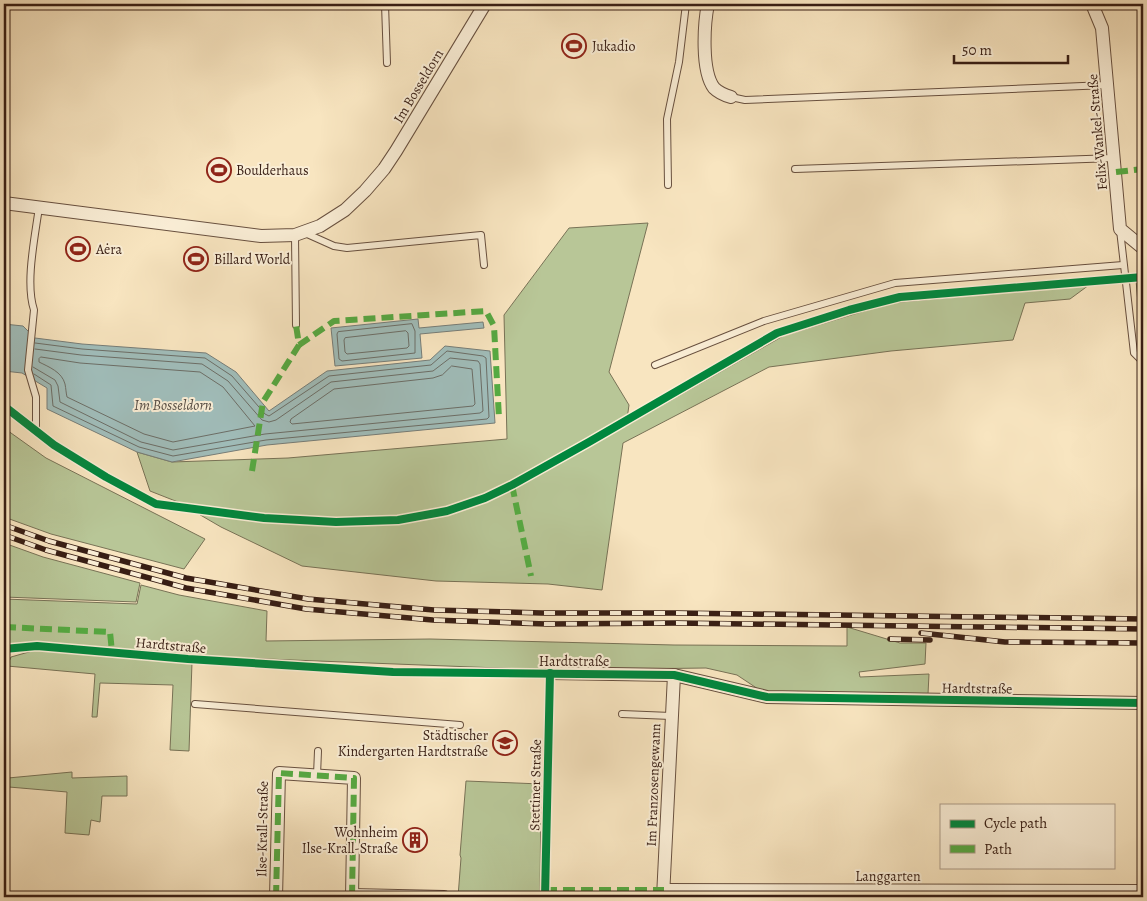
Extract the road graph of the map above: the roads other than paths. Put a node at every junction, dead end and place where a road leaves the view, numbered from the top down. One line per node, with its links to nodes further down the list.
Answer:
1 (385, 4): 6 (lane)
2 (485, 4): 15 (street, Im Bosseldorn)
3 (686, 4): 11 (lane)
4 (708, 4): 8 (street)
5 (1092, 4): 7 (street, Felix-Wankel-Straße)
6 (387, 63)
7 (1108, 85): 8 (lane); 9 (street, Felix-Wankel-Straße)
8 (731, 97)
9 (1114, 158): 10 (lane); 14 (street, Felix-Wankel-Straße)
10 (795, 169)
11 (668, 185)
12 (4, 203): 13 (street, Im Bosseldorn)
13 (39, 207): 15 (street, Im Bosseldorn); 22 (lane)
14 (1120, 229): 16 (street); 18 (lane)
15 (299, 234): 17 (lane); 19 (lane)
16 (1143, 248)
17 (484, 265)
18 (1123, 265): 20 (lane); 21 (lane)
19 (296, 325)
20 (1143, 362)
21 (655, 365)
22 (36, 431)
23 (4, 648): 24 (lane, Hardtstraße)
24 (550, 673): 25 (street, Hardtstraße); 41 (lane, Stettiner Straße)
25 (674, 675): 26 (street, Hardtstraße); 30 (street, Im Franzosengewann)
26 (1143, 703)
27 (196, 704): 28 (lane)
28 (320, 714): 31 (lane); 32 (lane)
29 (622, 714): 30 (lane)
30 (671, 716): 36 (street, Im Franzosengewann)
31 (320, 722)
32 (460, 725)
33 (318, 751): 34 (lane)
34 (317, 775): 37 (street, Ilse-Krall-Straße); 38 (street, Ilse-Krall-Straße)
35 (1143, 891): 36 (street, Langgarten)
36 (663, 894)
37 (352, 896): 39 (street, Ilse-Krall-Straße)
38 (276, 897)
39 (373, 897): 40 (street, Ilse-Krall-Straße)
40 (444, 897)
41 (545, 897)

